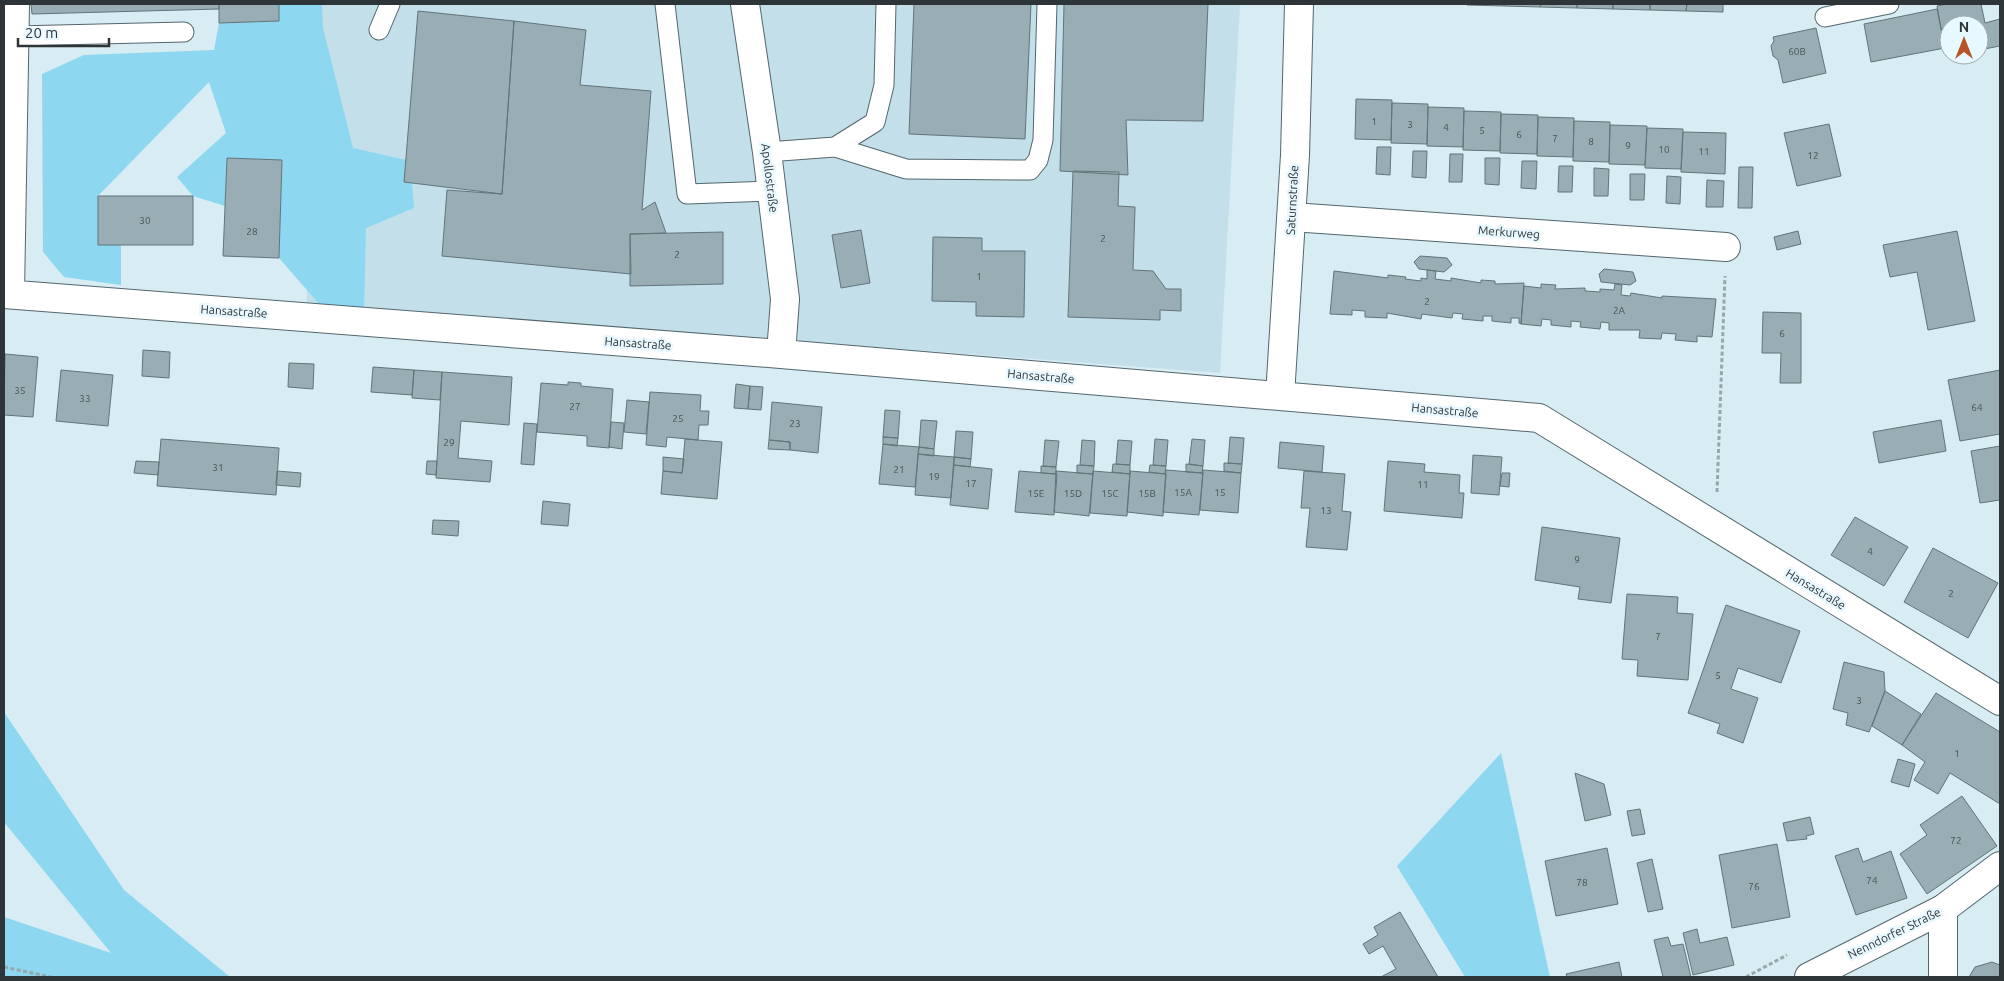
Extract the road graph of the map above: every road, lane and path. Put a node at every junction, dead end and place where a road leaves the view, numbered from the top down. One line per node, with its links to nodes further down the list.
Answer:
1 (16, 4): 12 (street)
2 (390, 4): 10 (lane)
3 (664, 4): 15 (lane)
4 (745, 4): 14 (street, Apollostraße)
5 (886, 4): 13 (lane)
6 (1047, 4): 13 (lane)
7 (1299, 4): 16 (street, Saturnstraße)
8 (1889, 4): 9 (lane)
9 (1825, 18)
10 (379, 30)
11 (184, 32): 12 (lane)
12 (16, 36): 18 (street)
13 (835, 147): 14 (lane)
14 (767, 152): 15 (street, Apollostraße)
15 (772, 191): 19 (street, Apollostraße)
16 (1292, 217): 17 (street, Merkurweg); 20 (street, Saturnstraße)
17 (1726, 248): 21 (path)
18 (7, 294): 19 (street, Hansastraße)
19 (781, 354): 20 (street, Hansastraße)
20 (1280, 396): 21 (street, Hansastraße)
21 (1715, 527): 22 (street, Hansastraße)
22 (2000, 701)
23 (2000, 866): 24 (street, Nenndorfer Straße)
24 (1943, 909): 27 (street, Nenndorfer Straße); 28 (street)
25 (4, 966): 26 (path)
26 (50, 977)
27 (1809, 977)
28 (1942, 977)

